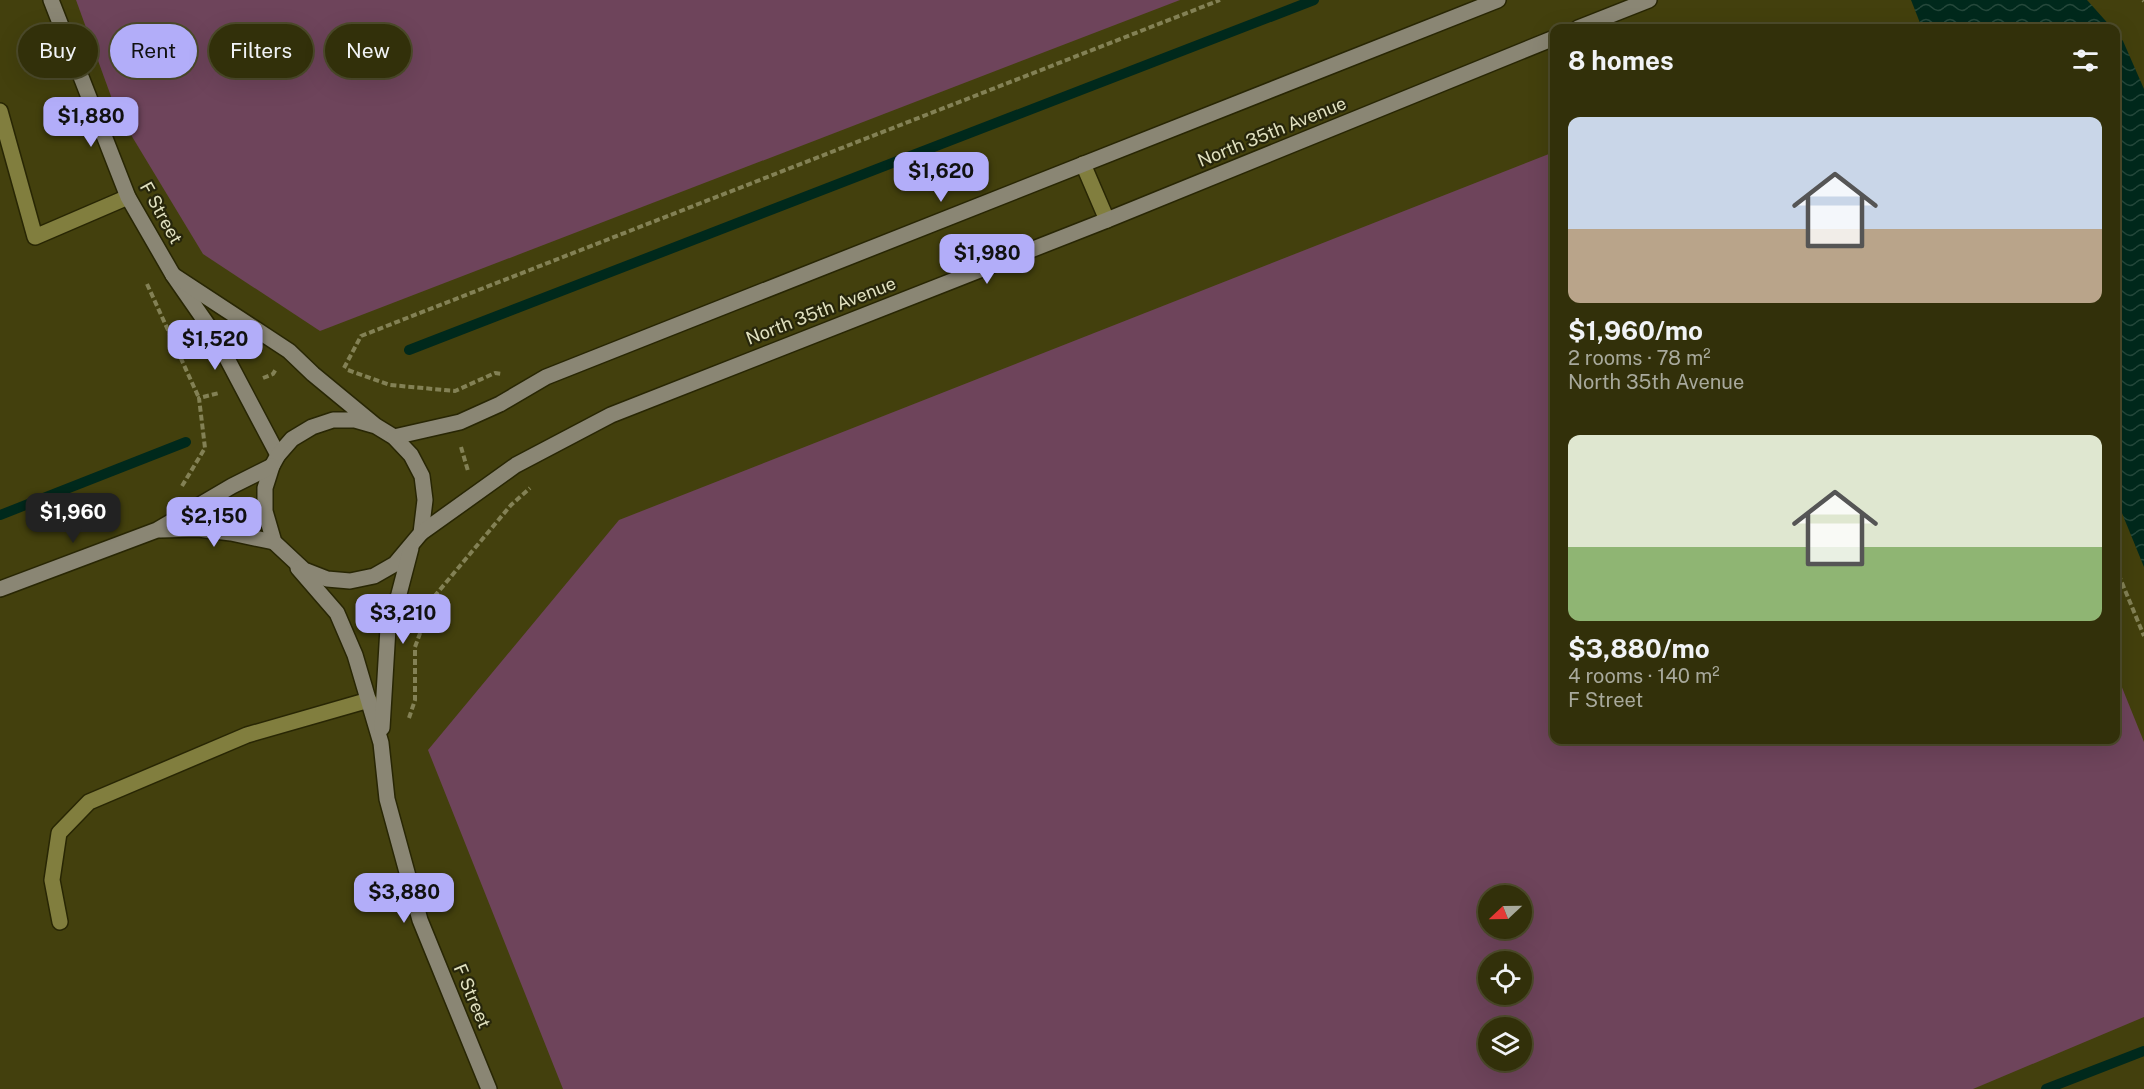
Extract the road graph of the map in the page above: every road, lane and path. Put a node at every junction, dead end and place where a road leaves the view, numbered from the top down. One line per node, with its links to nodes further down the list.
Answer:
1 (51, 0): 9 (street, F Street)
2 (1220, 0): 14 (path)
3 (1498, 0): 8 (street)
4 (1649, 0): 5 (street)
5 (1588, 24)
6 (1550, 40): 10 (street, North 35th Avenue)
7 (0, 111): 9 (lane)
8 (1083, 164): 10 (lane); 19 (street)
9 (129, 197): 11 (street, F Street)
10 (1107, 220): 26 (street, North 35th Avenue)
11 (173, 275): 18 (street, F Street); 21 (street, F Street)
12 (144, 278): 17 (path)
13 (337, 365): 14 (path)
14 (344, 368): 15 (path)
15 (495, 373)
16 (221, 393): 17 (path)
17 (199, 398): 23 (path)
18 (376, 426): 19 (street); 21 (street)
19 (394, 437): 26 (street)
20 (460, 442): 22 (path)
21 (275, 460): 25 (street); 27 (street)
22 (466, 469)
23 (190, 471)
24 (536, 482): 34 (path)
25 (157, 530): 27 (street); 31 (street)
26 (421, 533): 28 (street)
27 (274, 542): 29 (street)
28 (411, 546): 29 (street); 35 (street, F Street)
29 (286, 554): 33 (street, F Street)
30 (2120, 578): 32 (path)
31 (0, 589)
32 (2144, 636)
33 (369, 700): 35 (street, F Street); 36 (lane)
34 (408, 720)
35 (381, 743): 37 (street, F Street)
36 (60, 922)
37 (489, 1089)

